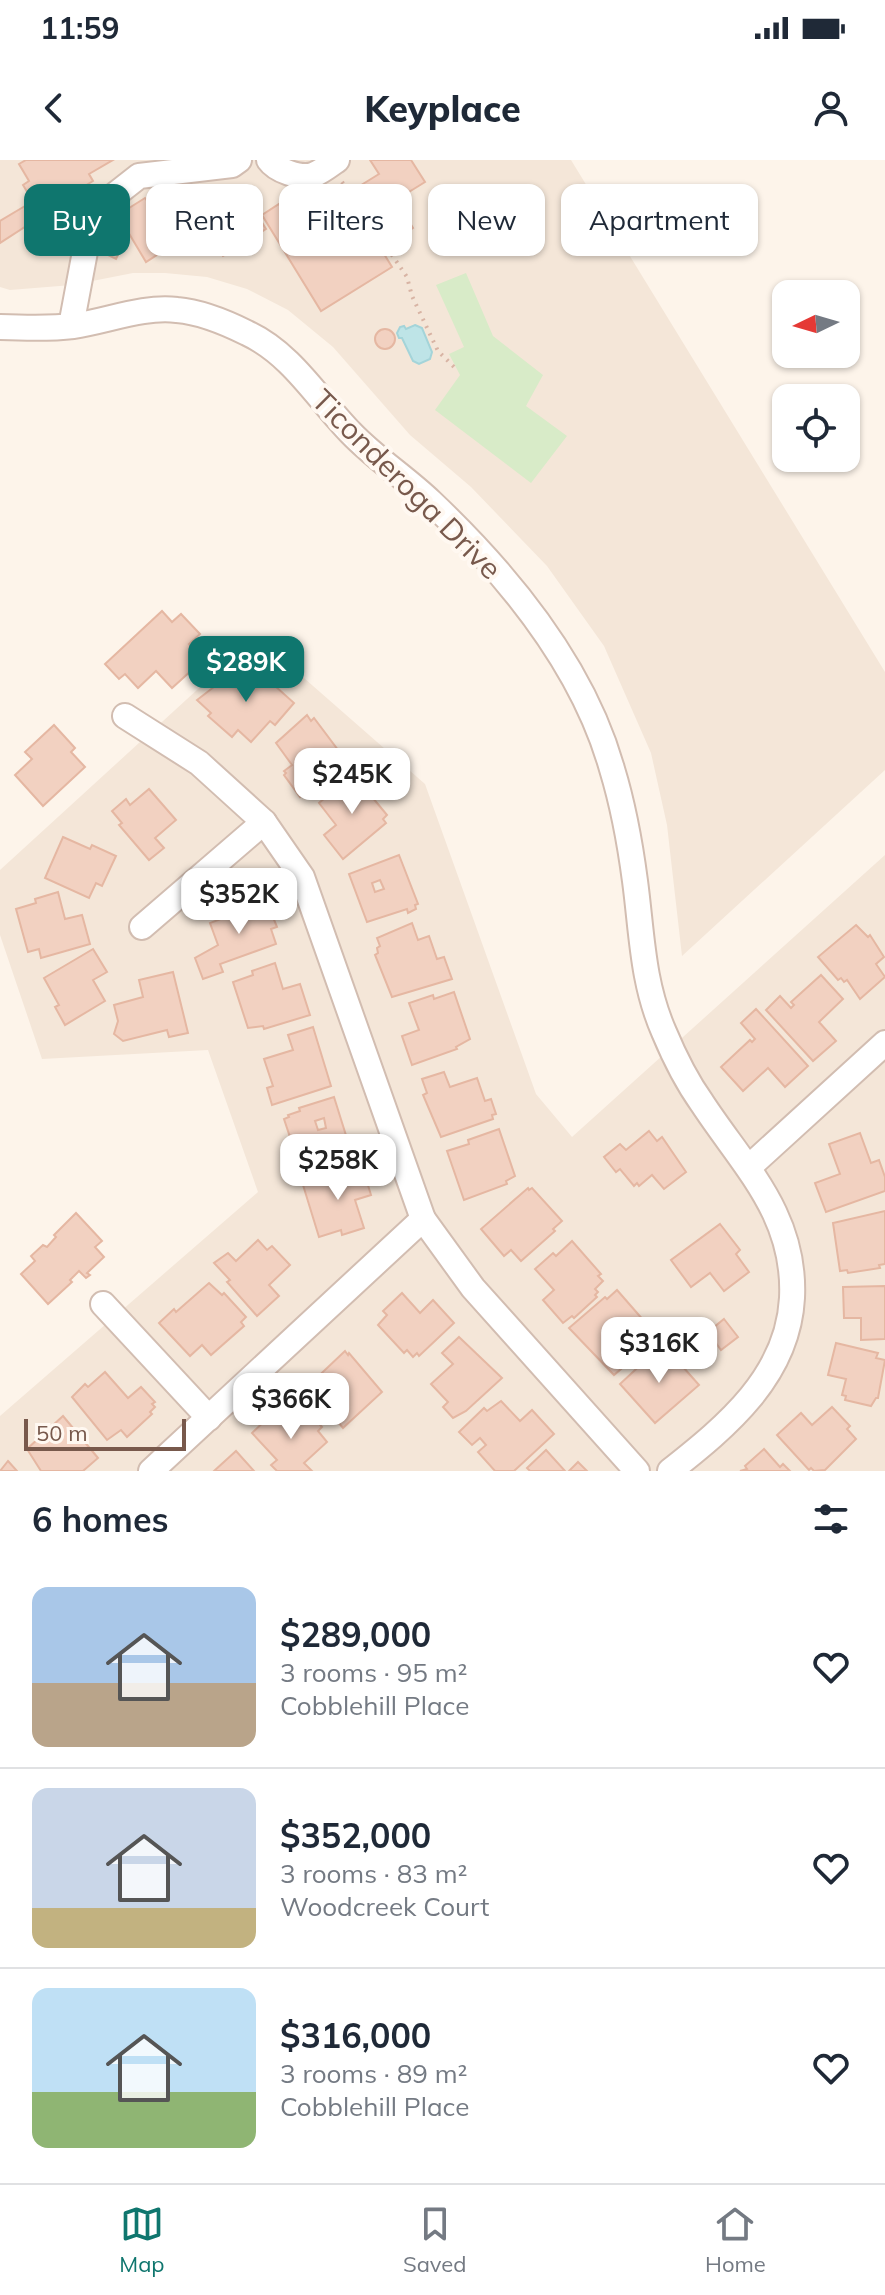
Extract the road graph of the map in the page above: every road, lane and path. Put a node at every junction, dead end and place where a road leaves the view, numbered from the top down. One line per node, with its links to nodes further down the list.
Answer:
1 (239, 160): 4 (street)
2 (269, 160): 3 (street)
3 (334, 162): 6 (path)
4 (71, 326): 5 (street, Ticonderoga Drive); 11 (street, Ticonderoga Drive)
5 (0, 327)
6 (456, 369)
7 (125, 716): 8 (street)
8 (264, 822): 9 (street); 12 (street)
9 (142, 927)
10 (885, 1043): 11 (street)
11 (749, 1167): 17 (street, Ticonderoga Drive)
12 (423, 1219): 14 (street); 16 (street)
13 (103, 1304): 14 (street)
14 (209, 1418): 15 (street)
15 (151, 1471)
16 (637, 1471)
17 (670, 1471)

